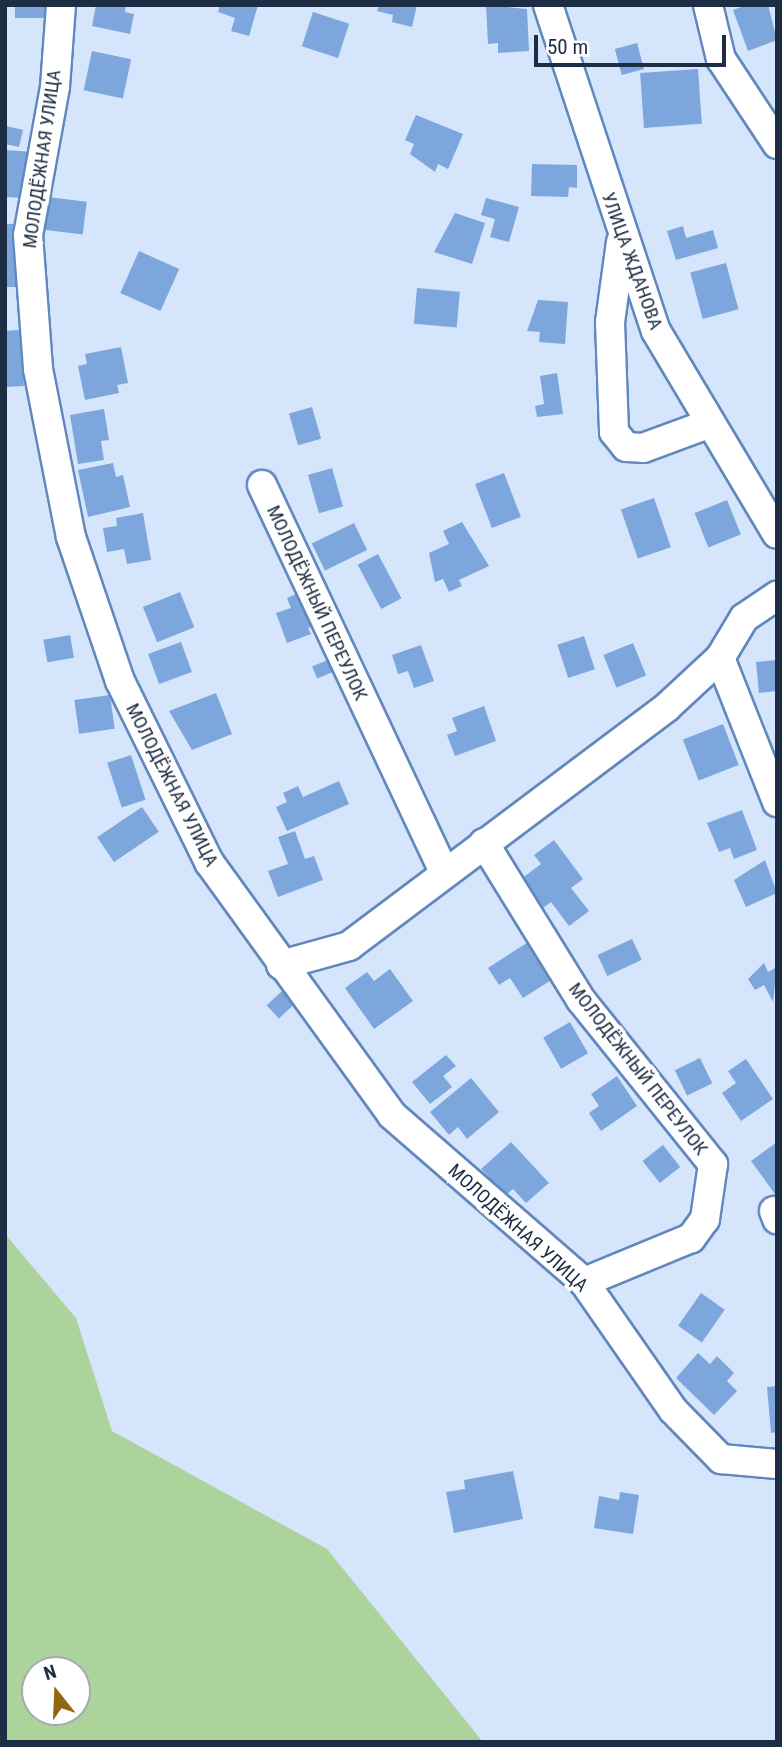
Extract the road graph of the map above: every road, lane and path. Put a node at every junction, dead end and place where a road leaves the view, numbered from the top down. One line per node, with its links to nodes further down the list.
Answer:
1 (61, 5): 16 (street, МОЛОДЁЖНАЯ УЛИЦА)
2 (548, 5): 5 (street, УЛИЦА ЖДАНОВА)
3 (708, 5): 4 (street)
4 (773, 126)
5 (621, 240): 6 (street); 7 (street, УЛИЦА ЖДАНОВА)
6 (610, 322): 7 (street); 8 (street)
7 (656, 331): 8 (street, УЛИЦА ЖДАНОВА)
8 (711, 423): 10 (street, УЛИЦА ЖДАНОВА)
9 (261, 485): 15 (street, МОЛОДЁЖНЫЙ ПЕРЕУЛОК)
10 (777, 534)
11 (777, 596): 12 (street)
12 (720, 658): 13 (street); 14 (street)
13 (777, 802)
14 (484, 843): 15 (street); 17 (street, МОЛОДЁЖНЫЙ ПЕРЕУЛОК)
15 (444, 872): 16 (street)
16 (281, 965): 17 (street, МОЛОДЁЖНАЯ УЛИЦА)
17 (583, 1282): 18 (street, МОЛОДЁЖНАЯ УЛИЦА)
18 (777, 1464)

